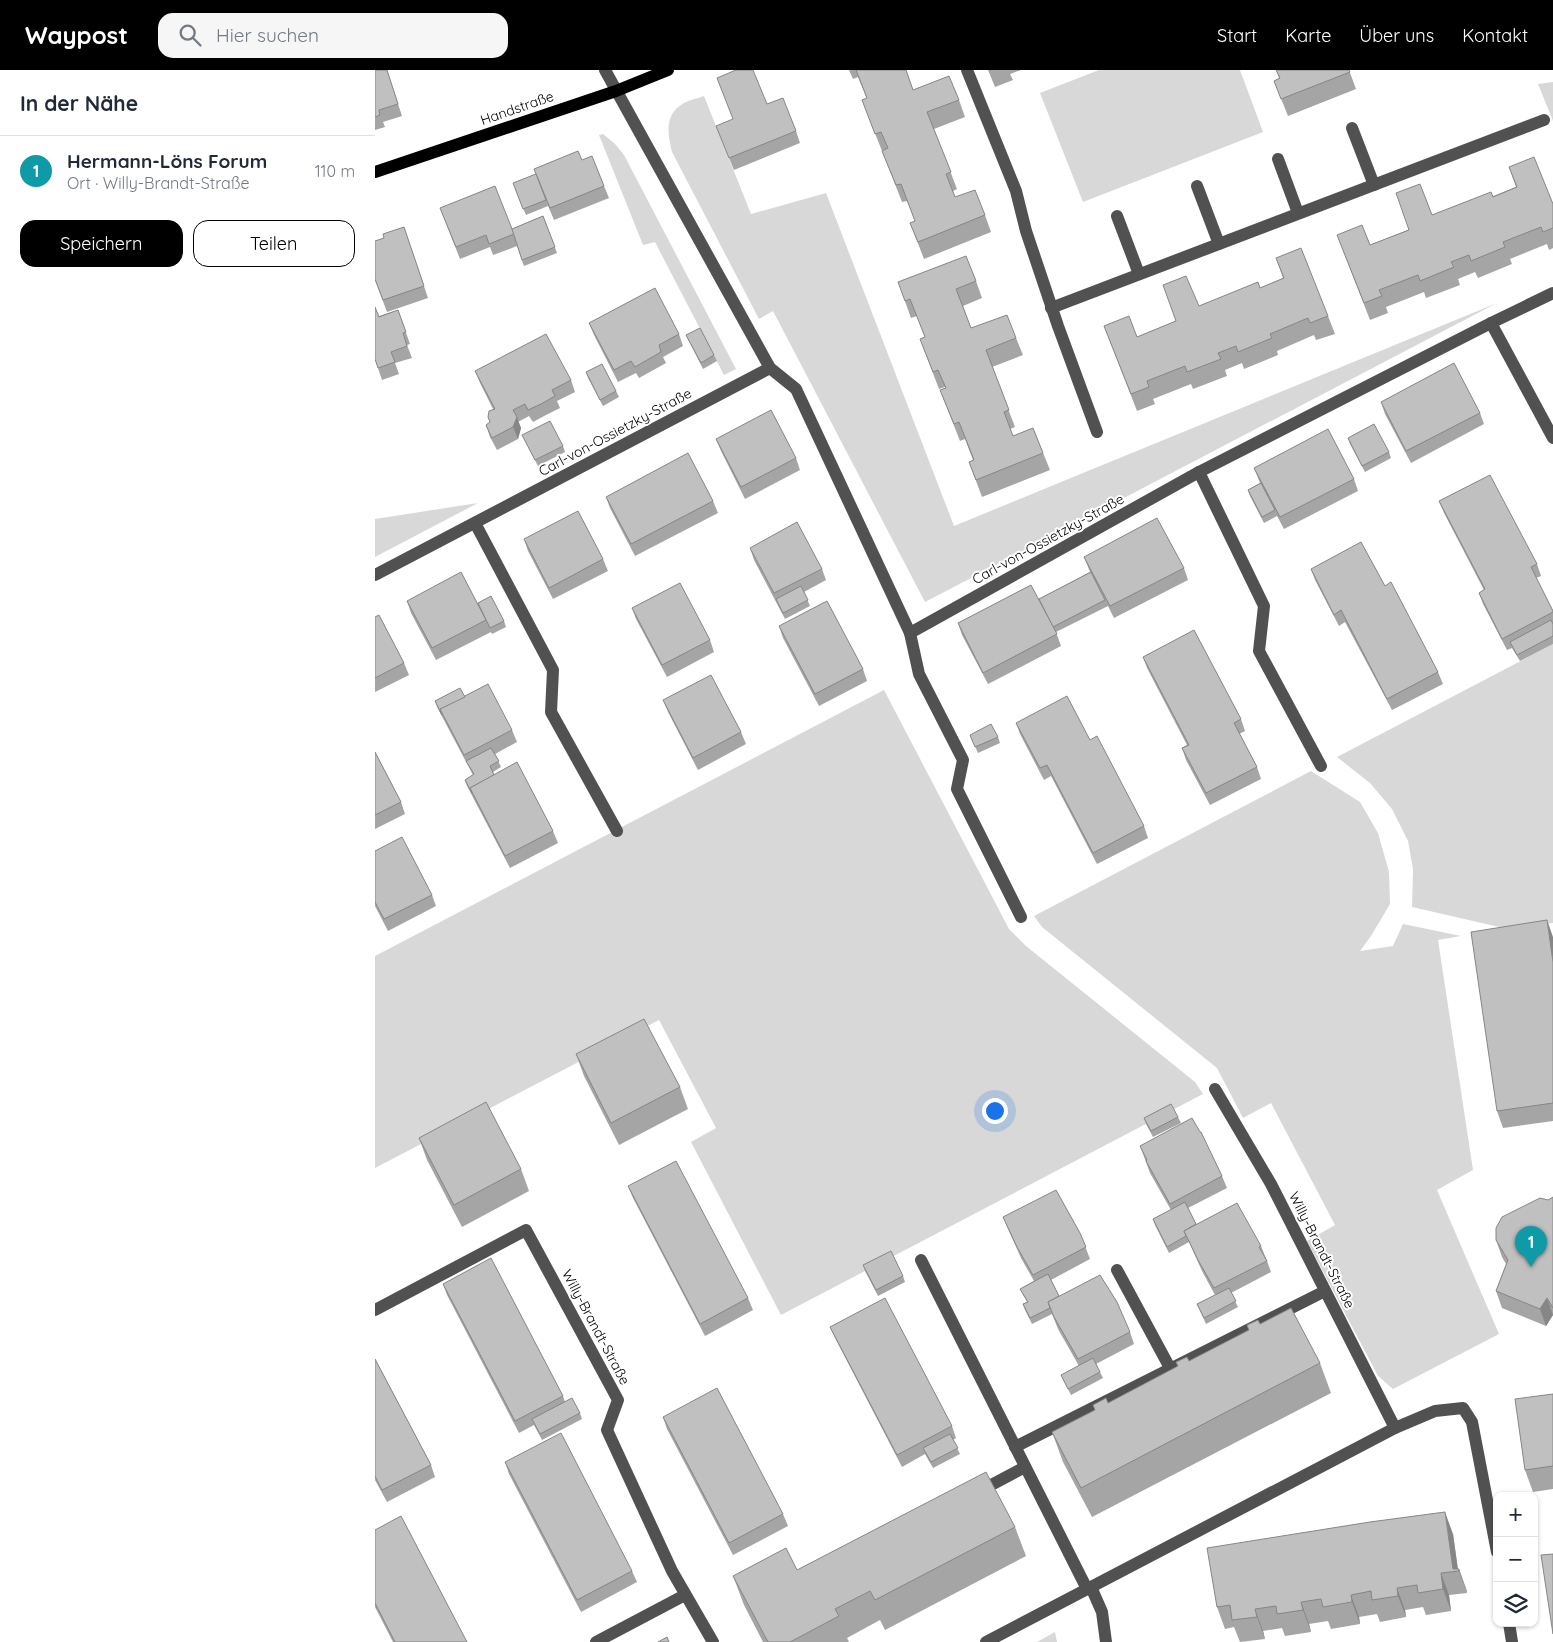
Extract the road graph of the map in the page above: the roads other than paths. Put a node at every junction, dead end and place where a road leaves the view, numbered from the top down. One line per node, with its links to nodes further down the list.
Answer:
1 (605, 70): 4 (street)
2 (668, 70): 4 (main road, Handstraße)
3 (967, 70): 16 (street)
4 (616, 91): 8 (main road, Handstraße); 18 (street)
5 (1544, 120): 9 (street)
6 (1352, 128): 9 (street)
7 (1277, 159): 11 (street)
8 (375, 172)
9 (1375, 185): 11 (street)
10 (1197, 186): 13 (street)
11 (1298, 213): 13 (street)
12 (1117, 216): 14 (street)
13 (1219, 244): 14 (street)
14 (1139, 274): 16 (street)
15 (1553, 293): 17 (street, Carl-von-Ossietzky-Straße)
16 (1051, 308): 19 (street)
17 (1491, 323): 20 (street); 21 (street, Carl-von-Ossietzky-Straße)
18 (770, 368): 22 (street, Carl-von-Ossietzky-Straße); 24 (street)
19 (1097, 432)
20 (1553, 438)
21 (1199, 472): 24 (street, Carl-von-Ossietzky-Straße); 25 (street)
22 (475, 523): 23 (street, Carl-von-Ossietzky-Straße); 26 (street)
23 (375, 575)
24 (911, 633): 27 (street)
25 (1321, 766)
26 (617, 830)
27 (1021, 917)
28 (1215, 1089): 31 (street, Willy-Brandt-Straße)
29 (921, 1260): 35 (street)
30 (1117, 1270): 33 (street)
31 (1325, 1291): 33 (street); 34 (street, Willy-Brandt-Straße)
32 (375, 1310): 40 (street, Willy-Brandt-Straße)
33 (1170, 1368): 35 (street)
34 (1395, 1428): 38 (street); 39 (street)
35 (1015, 1447): 36 (street)
36 (1025, 1467): 37 (street); 39 (street)
37 (965, 1498)
38 (1494, 1537)
39 (1089, 1588): 44 (street); 45 (street)
40 (685, 1595): 42 (street); 43 (street, Willy-Brandt-Straße)
41 (1510, 1627): 46 (street)
42 (596, 1642)
43 (713, 1642)
44 (986, 1642)
45 (1106, 1642)
46 (1512, 1642)

